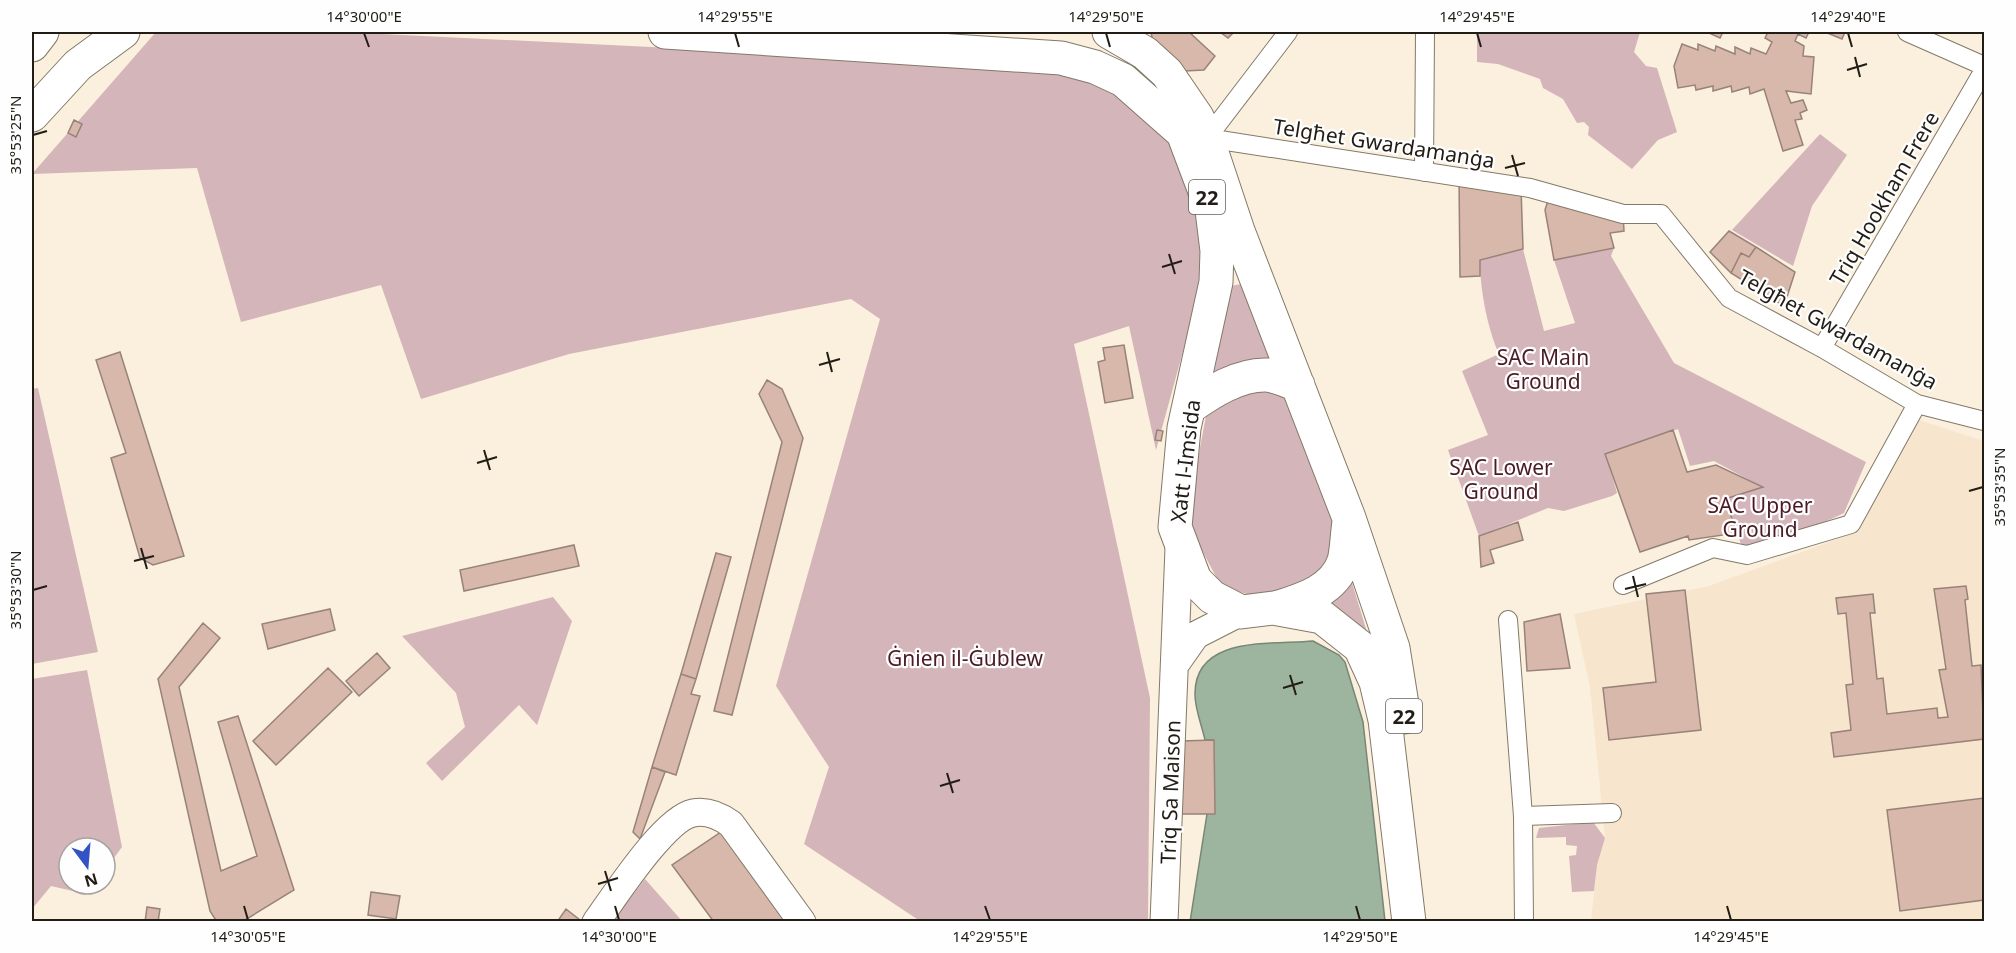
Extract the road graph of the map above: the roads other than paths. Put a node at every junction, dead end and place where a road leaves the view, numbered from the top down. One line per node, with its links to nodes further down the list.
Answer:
1 (123, 32): 9 (highway)
2 (665, 32): 15 (highway, Xatt l-Imsida / 22)
3 (1109, 32): 7 (highway, 22)
4 (1288, 32): 10 (street)
5 (1425, 32): 11 (street)
6 (1906, 32): 8 (street)
7 (1144, 42): 10 (highway, 22)
8 (1984, 68): 12 (street, Triq Hookham Frere)
9 (32, 115)
10 (1207, 138): 11 (street, Telgħet Gwardamanġa); 13 (highway, 22)
11 (1424, 172): 12 (street, Telgħet Gwardamanġa)
12 (1822, 348): 14 (street, Telgħet Gwardamanġa)
13 (1298, 386): 15 (highway); 17 (highway, 22)
14 (1917, 404): 16 (street, Telgħet Gwardamanġa); 19 (street)
15 (1190, 407): 18 (highway, Xatt l-Imsida / 22)
16 (1984, 421)
17 (1349, 518): 20 (highway); 30 (highway, 22)
18 (1179, 542): 21 (highway, Xatt l-Imsida / 22); 23 (street, Triq Sa Maison)
19 (1623, 585)
20 (1273, 608): 21 (highway, 22); 29 (highway, 22)
21 (1241, 612): 23 (street)
22 (1508, 620): 25 (street)
23 (1177, 662): 28 (street, Triq Sa Maison)
24 (1612, 813): 25 (street)
25 (1523, 816): 31 (street)
26 (596, 921): 27 (street)
27 (802, 921)
28 (1164, 921)
29 (1409, 921)
30 (1431, 921)
31 (1524, 921)

